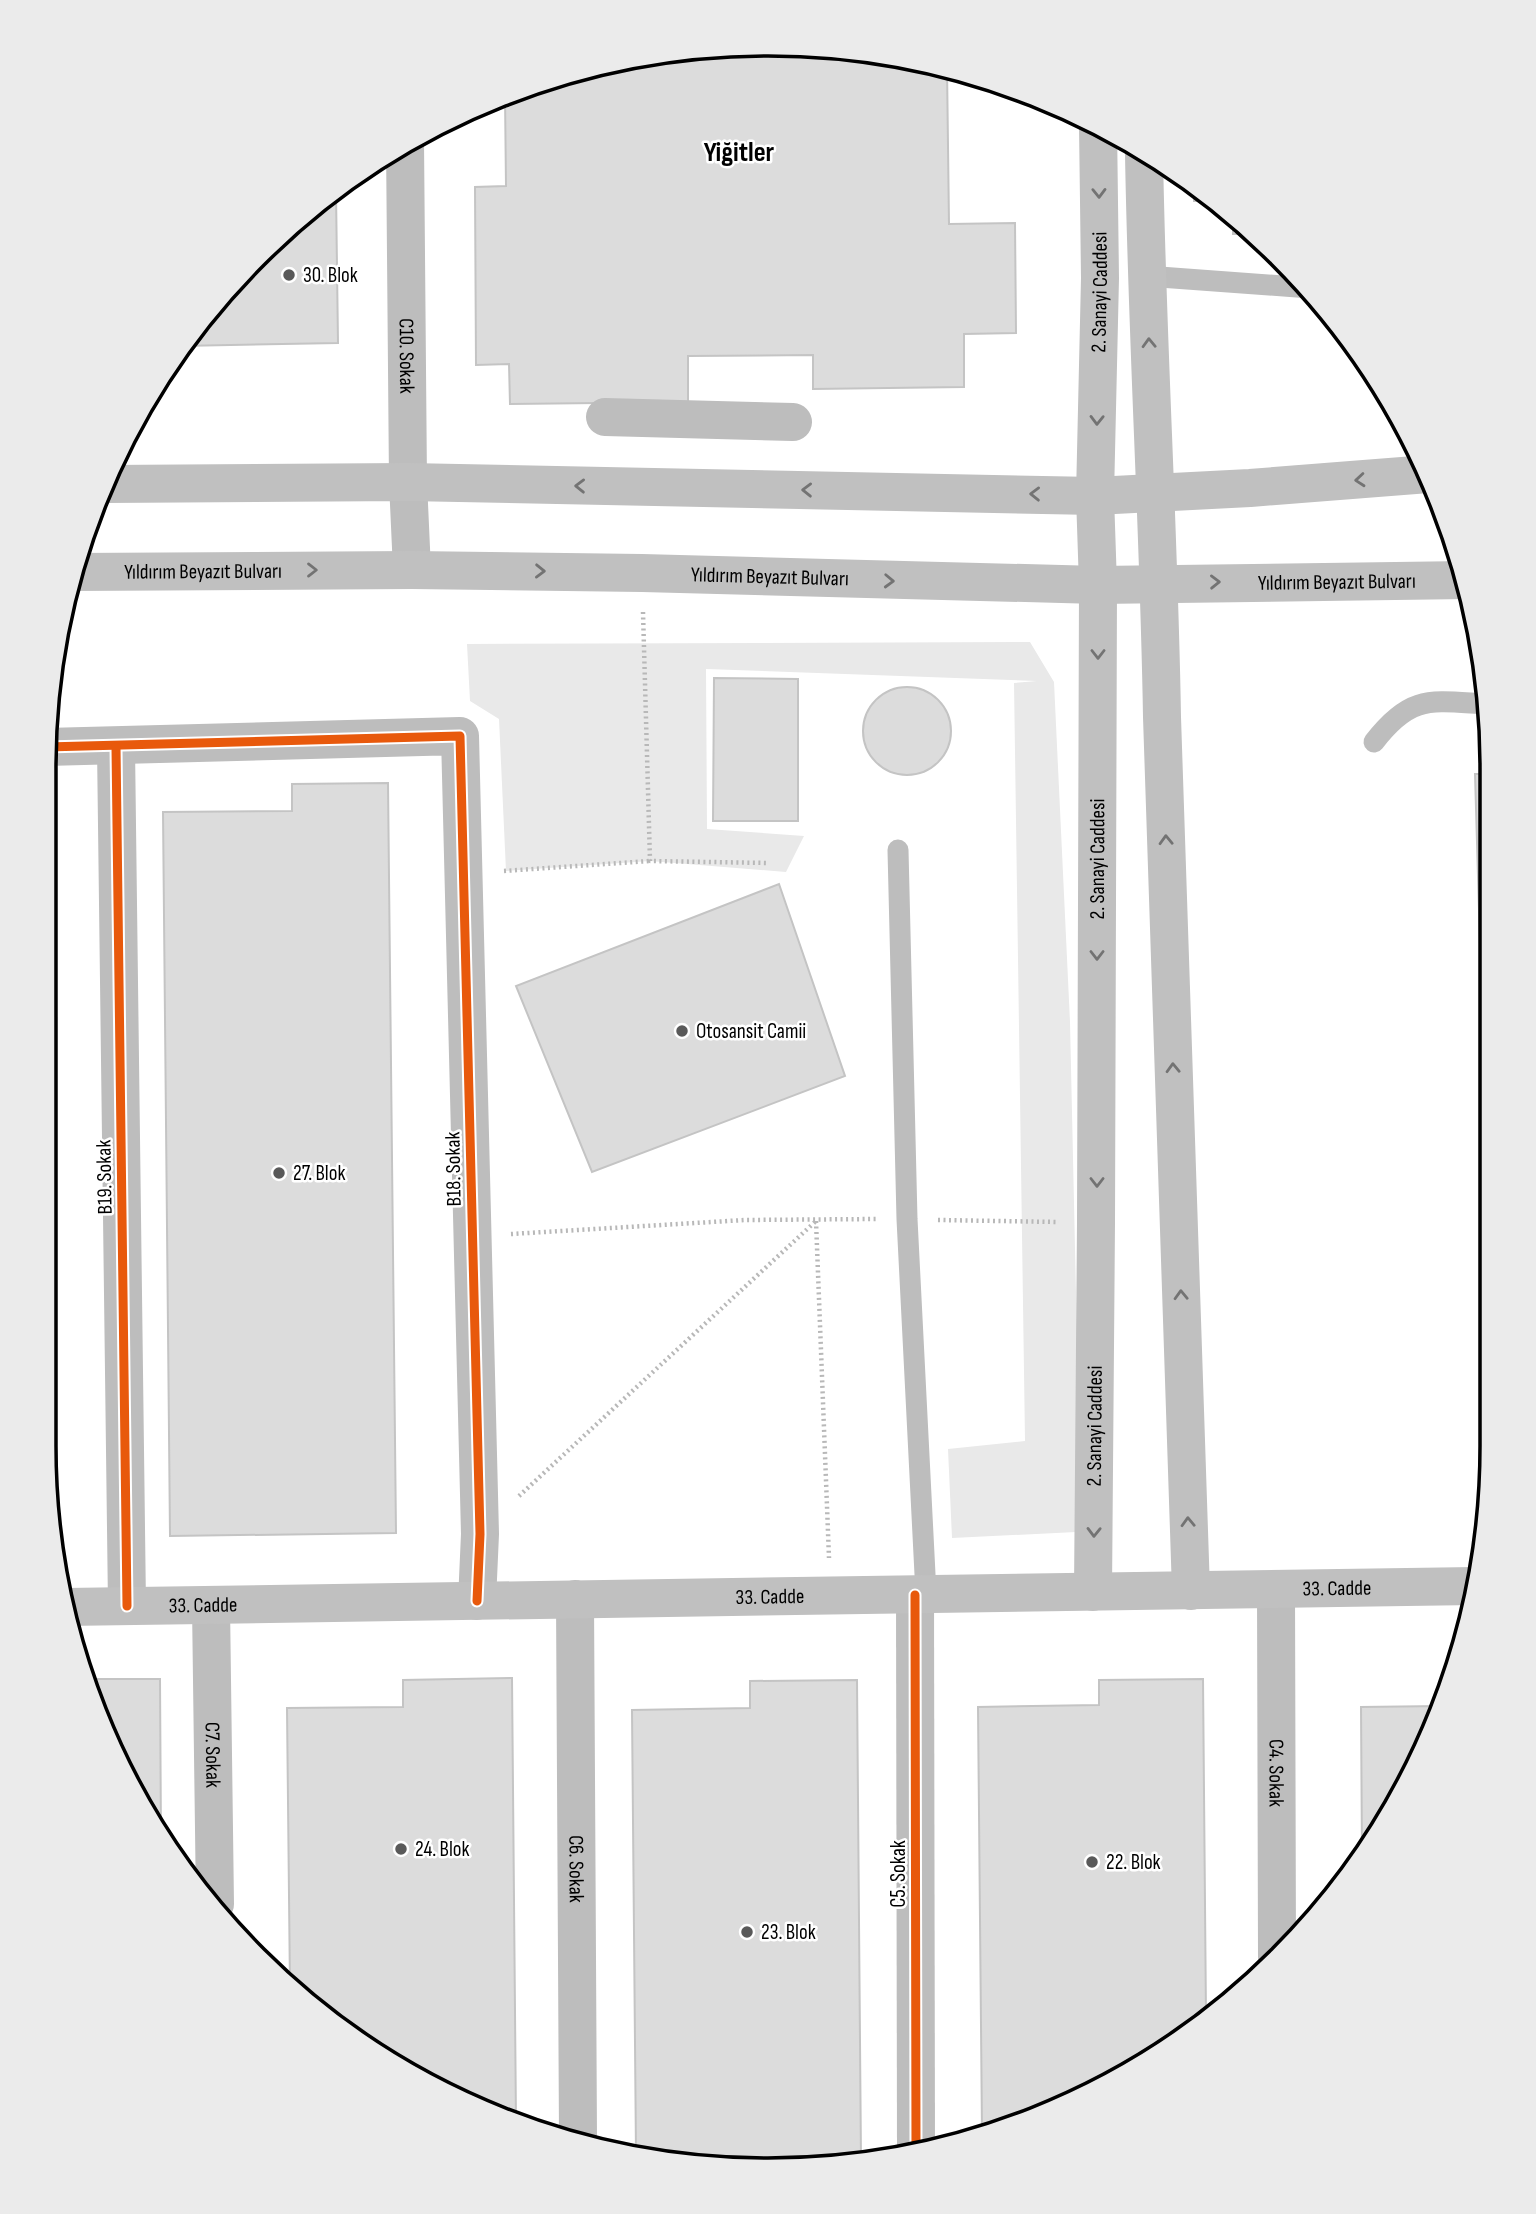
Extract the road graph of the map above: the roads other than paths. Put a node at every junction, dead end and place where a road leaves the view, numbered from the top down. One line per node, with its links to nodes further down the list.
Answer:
1 (1098, 137): 12 (main road, 2. Sanayi Caddesi, one-way to 12)
2 (405, 155): 9 (street, C10. Sokak)
3 (1144, 164): 4 (main road)
4 (1146, 276): 5 (lane); 11 (main road, one-way to 4)
5 (1291, 287)
6 (605, 416): 7 (street)
7 (793, 422)
8 (1417, 475): 11 (main road, one-way to 11)
9 (408, 482): 10 (main road); 12 (main road, one-way to 9); 13 (street, C10. Sokak)
10 (115, 484)
11 (1156, 493): 12 (main road); 16 (main road)
12 (1095, 496): 17 (main road, 2. Sanayi Caddesi)
13 (412, 570): 14 (main road, Yıldırım Beyazıt Bulvarı, one-way to 13); 17 (main road, Yıldırım Beyazıt Bulvarı, one-way to 17)
14 (84, 572)
15 (1455, 580): 16 (main road, Yıldırım Beyazıt Bulvarı, one-way to 15)
16 (1160, 583): 17 (main road, Yıldırım Beyazıt Bulvarı); 25 (main road, one-way to 16)
17 (1098, 586): 26 (main road, 2. Sanayi Caddesi, one-way to 26)
18 (1476, 704): 19 (lane)
19 (1374, 742)
20 (57, 747): 21 (street)
21 (116, 747): 29 (street, B18. Sokak); 31 (street, B19. Sokak)
22 (898, 850): 27 (lane)
23 (1466, 1586): 24 (main road, 33. Cadde)
24 (1276, 1589): 25 (main road, 33. Cadde); 34 (street, C4. Sokak)
25 (1191, 1591): 26 (main road, 33. Cadde)
26 (1093, 1592): 27 (main road, 33. Cadde)
27 (920, 1594): 28 (main road, 33. Cadde); 36 (street, C5. Sokak)
28 (575, 1599): 29 (main road, 33. Cadde); 35 (street, C6. Sokak)
29 (477, 1601): 30 (main road, 33. Cadde)
30 (211, 1605): 31 (main road, 33. Cadde); 33 (street, C7. Sokak)
31 (127, 1606): 32 (main road, 33. Cadde)
32 (75, 1607)
33 (215, 1893)
34 (1277, 1943)
35 (578, 2132)
36 (916, 2142)

